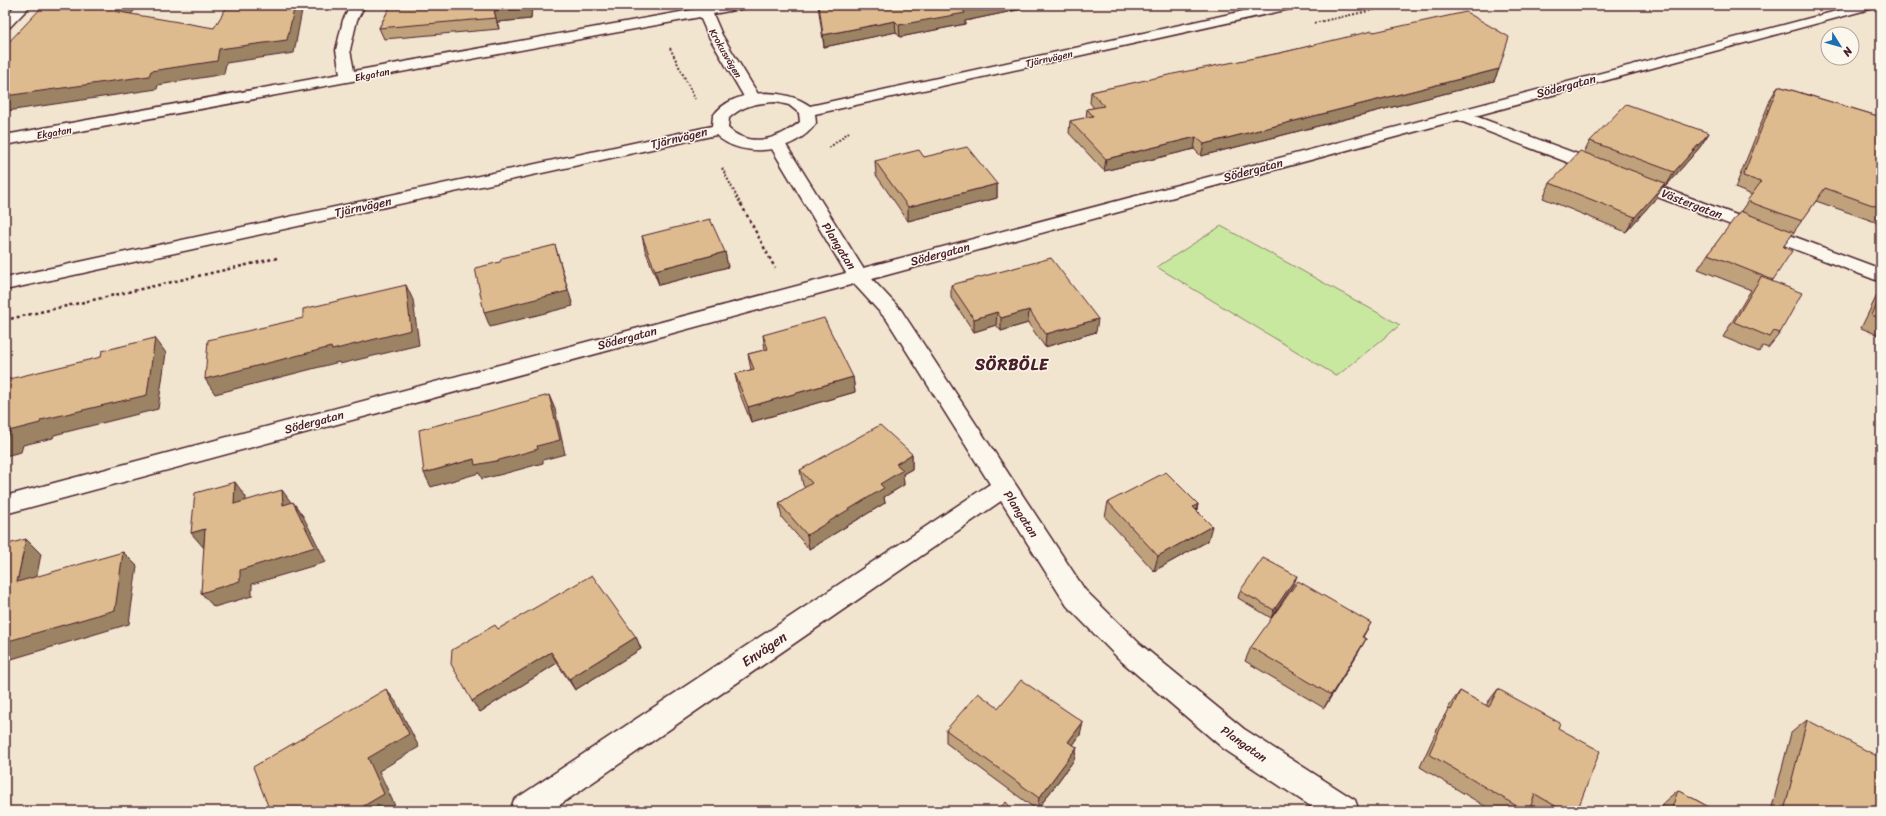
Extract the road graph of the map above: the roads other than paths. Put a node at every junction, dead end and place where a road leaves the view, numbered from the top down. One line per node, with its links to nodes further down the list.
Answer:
1 (24, 5): 7 (street)
2 (358, 5): 8 (street)
3 (740, 5): 6 (street, Ekgatan)
4 (1290, 5): 10 (street, Tjärnvägen)
5 (1875, 5): 11 (street, Södergatan)
6 (703, 8): 8 (street, Ekgatan); 9 (street, Krokusvägen)
7 (5, 24)
8 (348, 78): 13 (street, Ekgatan)
9 (753, 98): 10 (street); 12 (street)
10 (807, 111): 14 (street)
11 (1459, 115): 15 (street, Södergatan); 16 (street, Västergatan)
12 (720, 129): 14 (street); 17 (street, Tjärnvägen)
13 (5, 140)
14 (776, 144): 15 (street, Plangatan)
15 (858, 276): 18 (street, Plangatan); 19 (street, Södergatan)
16 (1881, 276)
17 (5, 284)
18 (1004, 488): 20 (street, Envägen); 21 (street, Plangatan)
19 (5, 505)
20 (525, 811)
21 (1344, 811)

